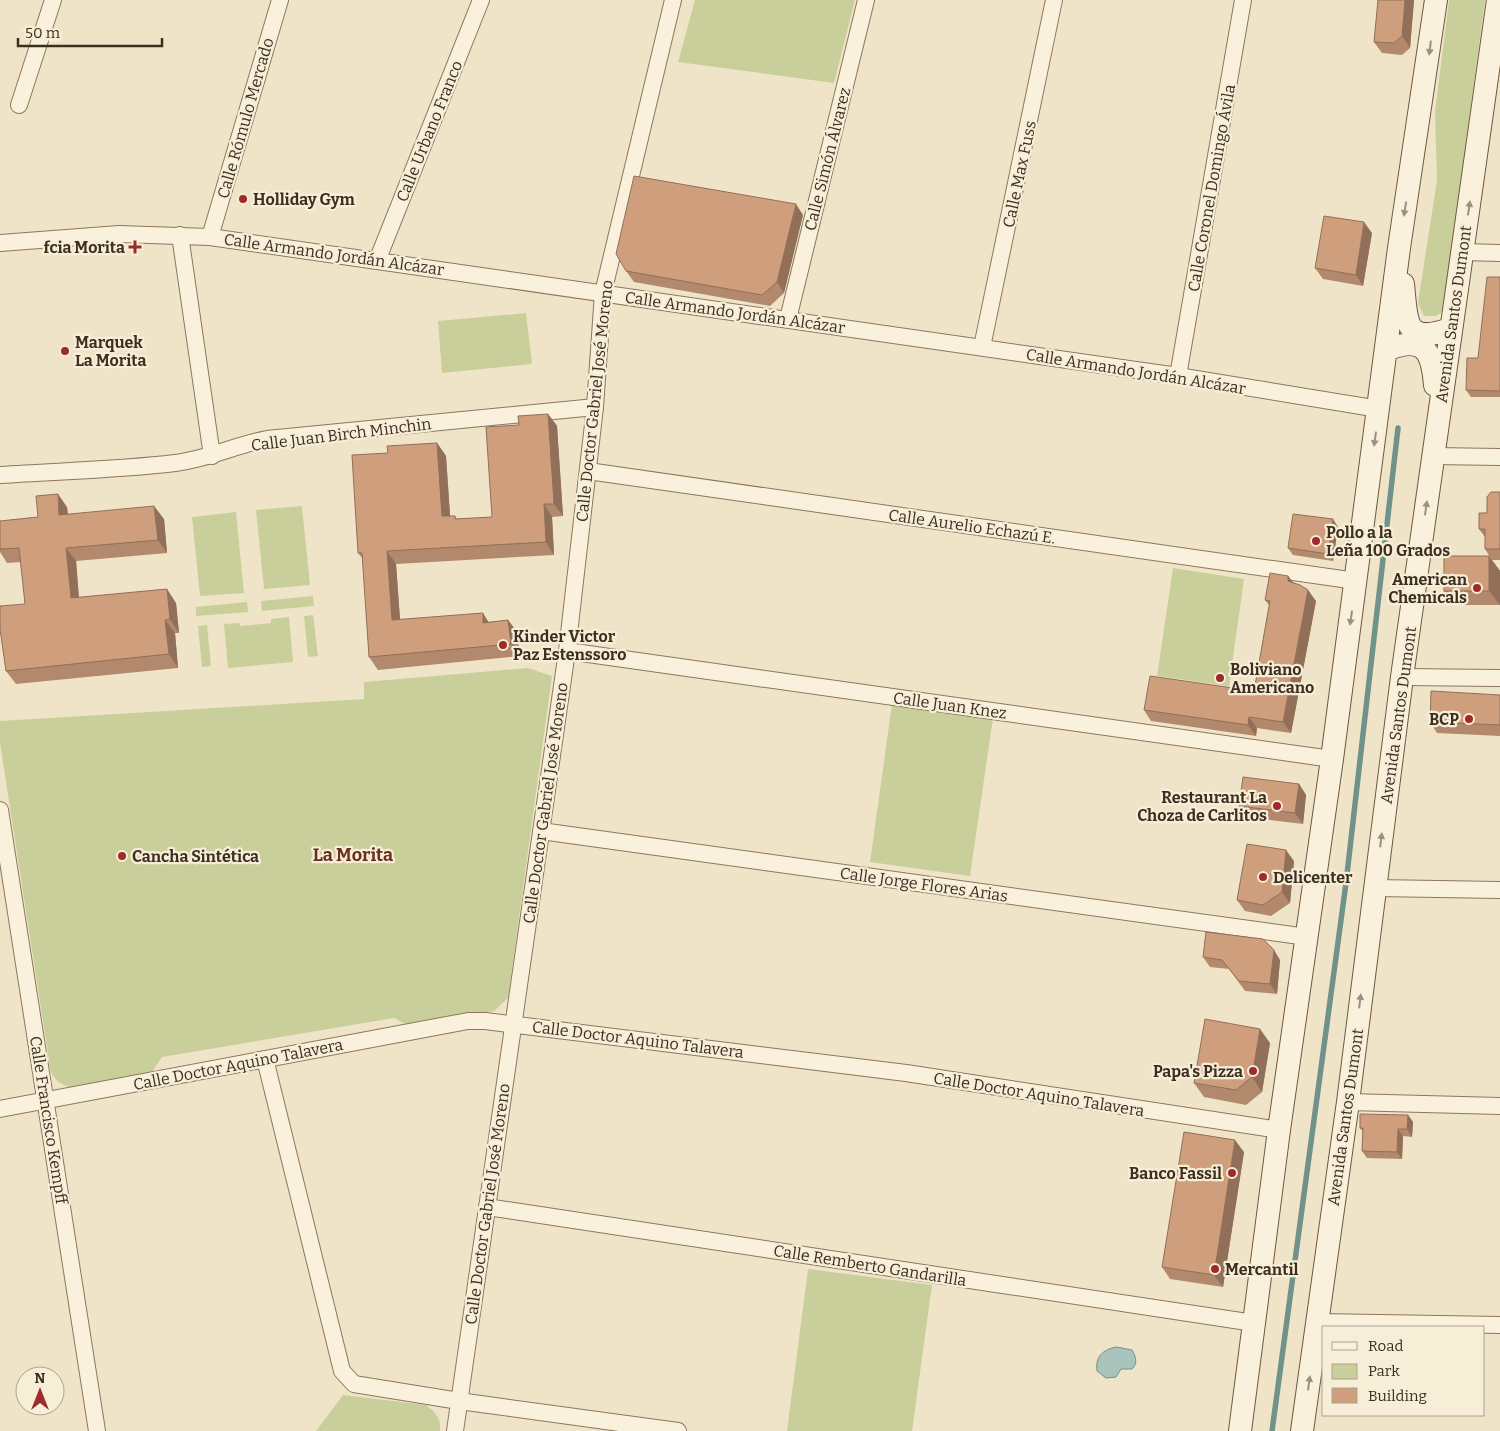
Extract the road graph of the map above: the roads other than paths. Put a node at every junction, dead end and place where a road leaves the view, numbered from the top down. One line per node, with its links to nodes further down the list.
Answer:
1 (53, 0): 10 (street)
2 (280, 0): 12 (street, Calle Rómulo Mercado)
3 (481, 0): 17 (street, Calle Urbano Franco)
4 (673, 0): 18 (street, Calle Doctor Gabriel José Moreno)
5 (866, 0): 19 (street, Calle Simón Álvarez)
6 (1054, 0): 21 (street, Calle Max Fuss)
7 (1243, 0): 23 (street, Calle Coronel Domingo Ávila)
8 (1436, 0): 14 (main road, one-way to 14)
9 (1498, 0): 15 (main road, Avenida Santos Dumont, one-way to 9)
10 (19, 105)
11 (180, 235): 12 (street, Calle Armando Jordán Alcázar); 13 (street, Calle Armando Jordán Alcázar); 27 (street)
12 (210, 237): 17 (street, Calle Armando Jordán Alcázar)
13 (0, 243)
14 (1399, 248): 20 (main road); 22 (main road)
15 (1462, 252): 16 (street); 20 (main road, Avenida Santos Dumont)
16 (1500, 253)
17 (377, 261): 18 (street, Calle Armando Jordán Alcázar)
18 (603, 293): 19 (street, Calle Armando Jordán Alcázar); 24 (street, Calle Doctor Gabriel José Moreno)
19 (788, 319): 21 (street, Calle Armando Jordán Alcázar)
20 (1450, 329): 26 (main road, Avenida Santos Dumont)
21 (982, 347): 23 (street, Calle Armando Jordán Alcázar)
22 (1386, 350): 25 (main road); 26 (main road)
23 (1178, 376): 25 (street, Calle Armando Jordán Alcázar)
24 (595, 407): 27 (street, Calle Juan Birch Minchin); 30 (street, Calle Doctor Gabriel José Moreno)
25 (1379, 409): 32 (main road, one-way to 32)
26 (1437, 421): 28 (main road, Avenida Santos Dumont)
27 (212, 456): 31 (street, Calle Juan Birch Minchin)
28 (1434, 456): 29 (street); 34 (main road, Avenida Santos Dumont, one-way to 28)
29 (1500, 457)
30 (588, 470): 32 (street, Calle Aurelio Echazú E.); 33 (street, Calle Doctor Gabriel José Moreno)
31 (0, 475)
32 (1356, 581): 36 (main road, one-way to 36)
33 (566, 651): 36 (street, Calle Juan Knez); 38 (street, Calle Doctor Gabriel José Moreno)
34 (1402, 677): 35 (street); 39 (main road, Avenida Santos Dumont, one-way to 34)
35 (1500, 678)
36 (1332, 759): 41 (main road)
37 (0, 810): 44 (street, Calle Francisco Kempff)
38 (541, 831): 41 (street, Calle Jorge Flores Arias); 42 (street, Calle Doctor Gabriel José Moreno)
39 (1375, 888): 40 (street); 45 (main road, Avenida Santos Dumont, one-way to 39)
40 (1500, 890)
41 (1307, 937): 48 (main road)
42 (513, 1023): 43 (street, Calle Doctor Aquino Talavera); 48 (street, Calle Doctor Aquino Talavera); 49 (street, Calle Doctor Gabriel José Moreno)
43 (265, 1059): 44 (street, Calle Doctor Aquino Talavera); 53 (street)
44 (46, 1101): 47 (street, Calle Doctor Aquino Talavera); 54 (street, Calle Francisco Kempff)
45 (1348, 1102): 46 (street); 50 (main road, Avenida Santos Dumont)
46 (1500, 1106)
47 (0, 1109)
48 (1279, 1130): 51 (main road)
49 (487, 1207): 51 (street, Calle Remberto Gandarilla); 53 (street, Calle Doctor Gabriel José Moreno)
50 (1318, 1322): 52 (street); 58 (main road, Avenida Santos Dumont, one-way to 50)
51 (1254, 1323): 57 (main road)
52 (1500, 1324)
53 (459, 1401): 55 (street, Calle Doctor Gabriel José Moreno); 56 (street)
54 (97, 1431)
55 (455, 1431)
56 (678, 1431)
57 (1240, 1431)
58 (1302, 1431)

